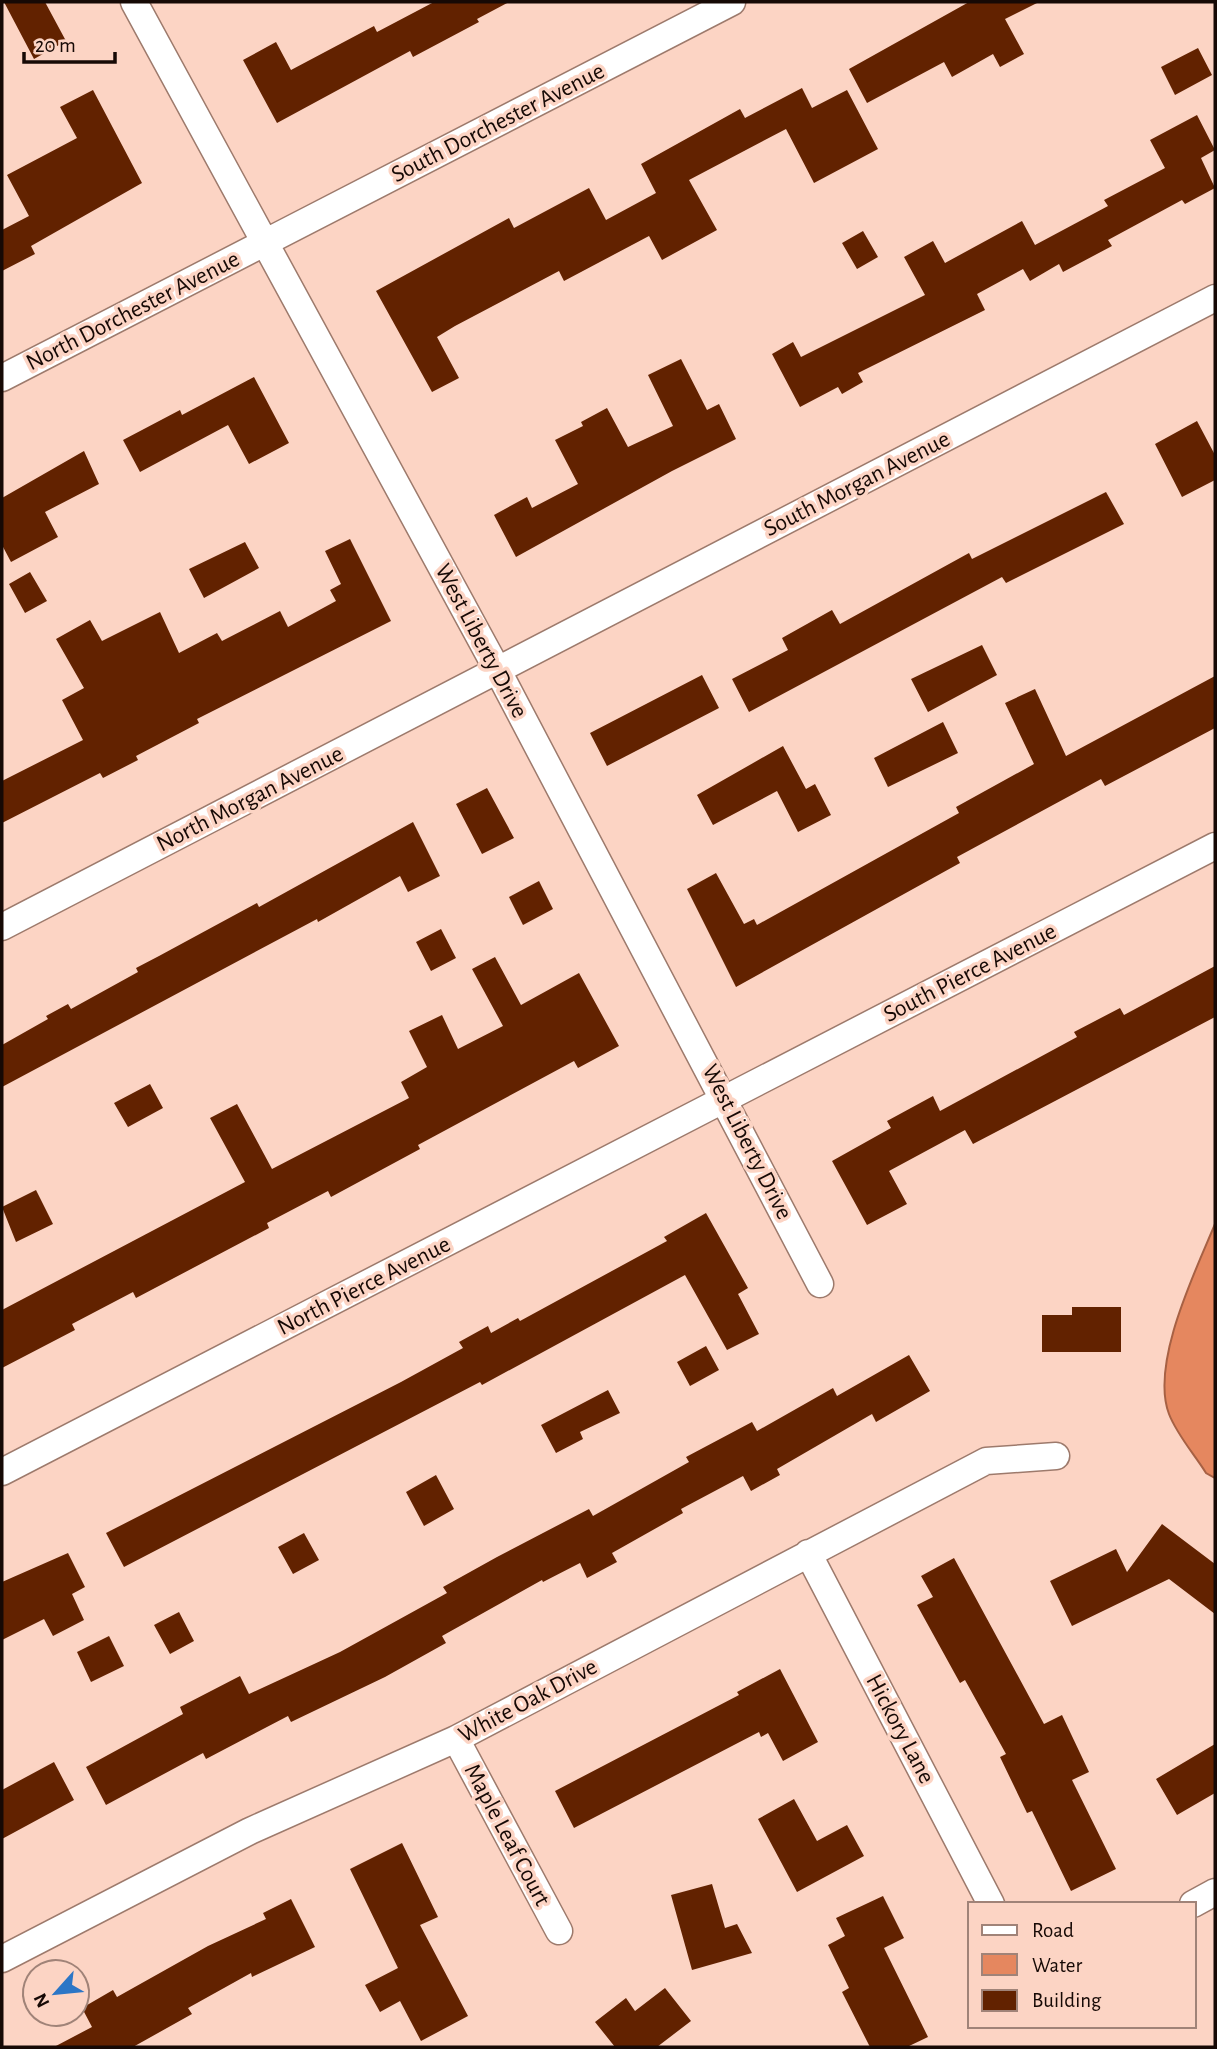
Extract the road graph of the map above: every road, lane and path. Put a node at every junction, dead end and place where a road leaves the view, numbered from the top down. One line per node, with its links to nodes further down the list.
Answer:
1 (134, 2): 3 (street, West Liberty Drive)
2 (732, 2): 3 (street, South Dorchester Avenue)
3 (265, 243): 5 (street, North Dorchester Avenue); 6 (street, West Liberty Drive)
4 (1215, 298): 6 (street, South Morgan Avenue)
5 (2, 378)
6 (498, 671): 8 (street, North Morgan Avenue); 9 (street, West Liberty Drive)
7 (1215, 846): 9 (street, South Pierce Avenue)
8 (2, 927)
9 (726, 1100): 10 (street, West Liberty Drive); 12 (street, North Pierce Avenue)
10 (820, 1284)
11 (1056, 1456): 13 (street, White Oak Drive)
12 (2, 1472)
13 (808, 1553): 14 (street, White Oak Drive); 16 (street, Hickory Lane)
14 (456, 1739): 18 (street, Maple Leaf Court); 19 (street, White Oak Drive)
15 (1215, 1892): 17 (street)
16 (990, 1902)
17 (1196, 1902)
18 (559, 1931)
19 (2, 1959)

